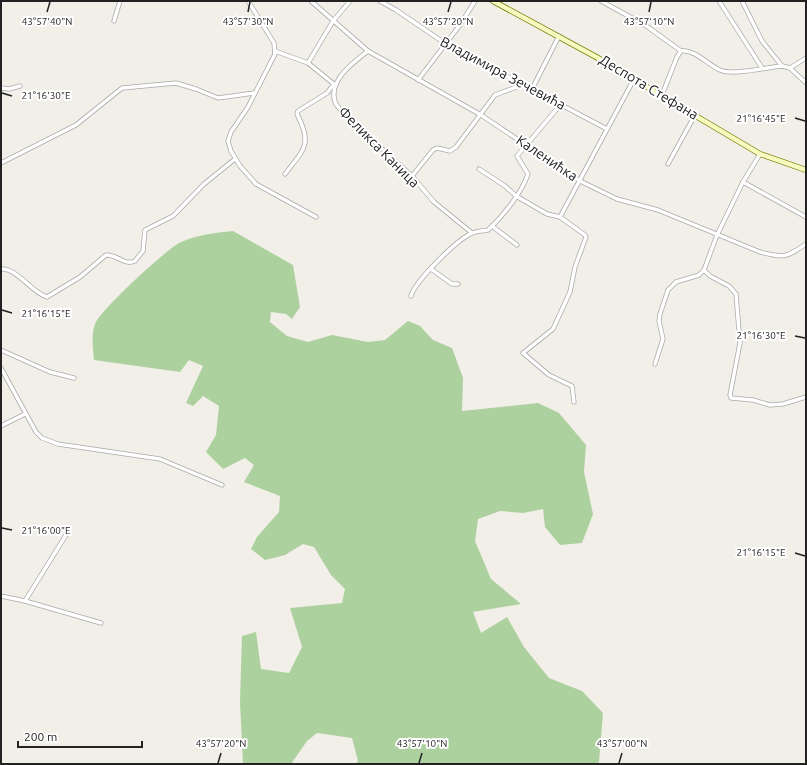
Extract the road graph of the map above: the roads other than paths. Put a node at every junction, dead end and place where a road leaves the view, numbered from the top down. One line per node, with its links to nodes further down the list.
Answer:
1 (120, 1): 11 (street)
2 (248, 1): 15 (street)
3 (311, 1): 12 (street, Каленићка)
4 (350, 1): 12 (street)
5 (380, 1): 14 (street, Владимира Зечевића)
6 (475, 1): 14 (street)
7 (493, 1): 13 (main road, Деспота Стефана)
8 (601, 1): 17 (street)
9 (719, 1): 21 (street)
10 (742, 1): 20 (street)
11 (114, 21)
12 (333, 21): 16 (street, Каленићка); 19 (street)
13 (559, 36): 23 (main road, Деспота Стефана); 30 (street)
14 (446, 44): 24 (street); 27 (street, Владимира Зечевића)
15 (276, 51): 19 (street); 31 (street)
16 (368, 51): 24 (street, Каленићка); 26 (street)
17 (681, 51): 21 (street); 32 (street)
18 (806, 58): 22 (street)
19 (308, 63): 26 (street)
20 (782, 66): 21 (street); 22 (street)
21 (762, 68)
22 (790, 68): 25 (street)
23 (634, 79): 32 (main road, Деспота Стефана); 36 (street)
24 (418, 80): 34 (street, Каленићка)
25 (806, 83)
26 (335, 85): 44 (street); 45 (street, Феликса Каница)
27 (522, 85): 30 (street, Владимира Зечевића); 34 (street)
28 (20, 86): 29 (street)
29 (1, 88)
30 (532, 89): 33 (street, Владимира Зечевића)
31 (254, 93): 39 (street); 40 (street)
32 (662, 95): 35 (main road, Деспота Стефана)
33 (561, 104): 36 (street, Владимира Зечевића); 37 (street)
34 (481, 114): 37 (street, Каленићка); 45 (street)
35 (695, 115): 38 (main road, Деспота Стефана); 41 (street)
36 (607, 129): 46 (street)
37 (526, 144): 46 (street, Каленићка); 48 (street)
38 (760, 154): 43 (main road, Деспота Стефана); 47 (street)
39 (235, 159): 49 (street); 57 (street)
40 (1, 163)
41 (668, 164)
42 (480, 169): 48 (street)
43 (806, 170)
44 (285, 174)
45 (412, 176): 53 (street, Феликса Каница)
46 (580, 181): 50 (street); 54 (street, Каленићка)
47 (743, 182): 51 (street); 54 (street)
48 (516, 196): 50 (street); 52 (street)
49 (316, 217)
50 (560, 217): 67 (street)
51 (806, 217)
52 (492, 226): 53 (street); 56 (street)
53 (472, 233): 58 (street)
54 (717, 235): 55 (street, Каленићка); 59 (street)
55 (806, 244)
56 (517, 245)
57 (1, 268)
58 (431, 269): 60 (street); 61 (street)
59 (704, 270): 63 (street); 66 (street)
60 (458, 284)
61 (411, 296)
62 (1, 350): 65 (street)
63 (655, 364)
64 (1, 368): 68 (street)
65 (74, 378)
66 (806, 397)
67 (574, 402)
68 (25, 414): 69 (street); 70 (street)
69 (1, 426)
70 (222, 485)
71 (66, 535): 73 (street)
72 (1, 596): 73 (street)
73 (25, 601): 74 (street)
74 (101, 623)

